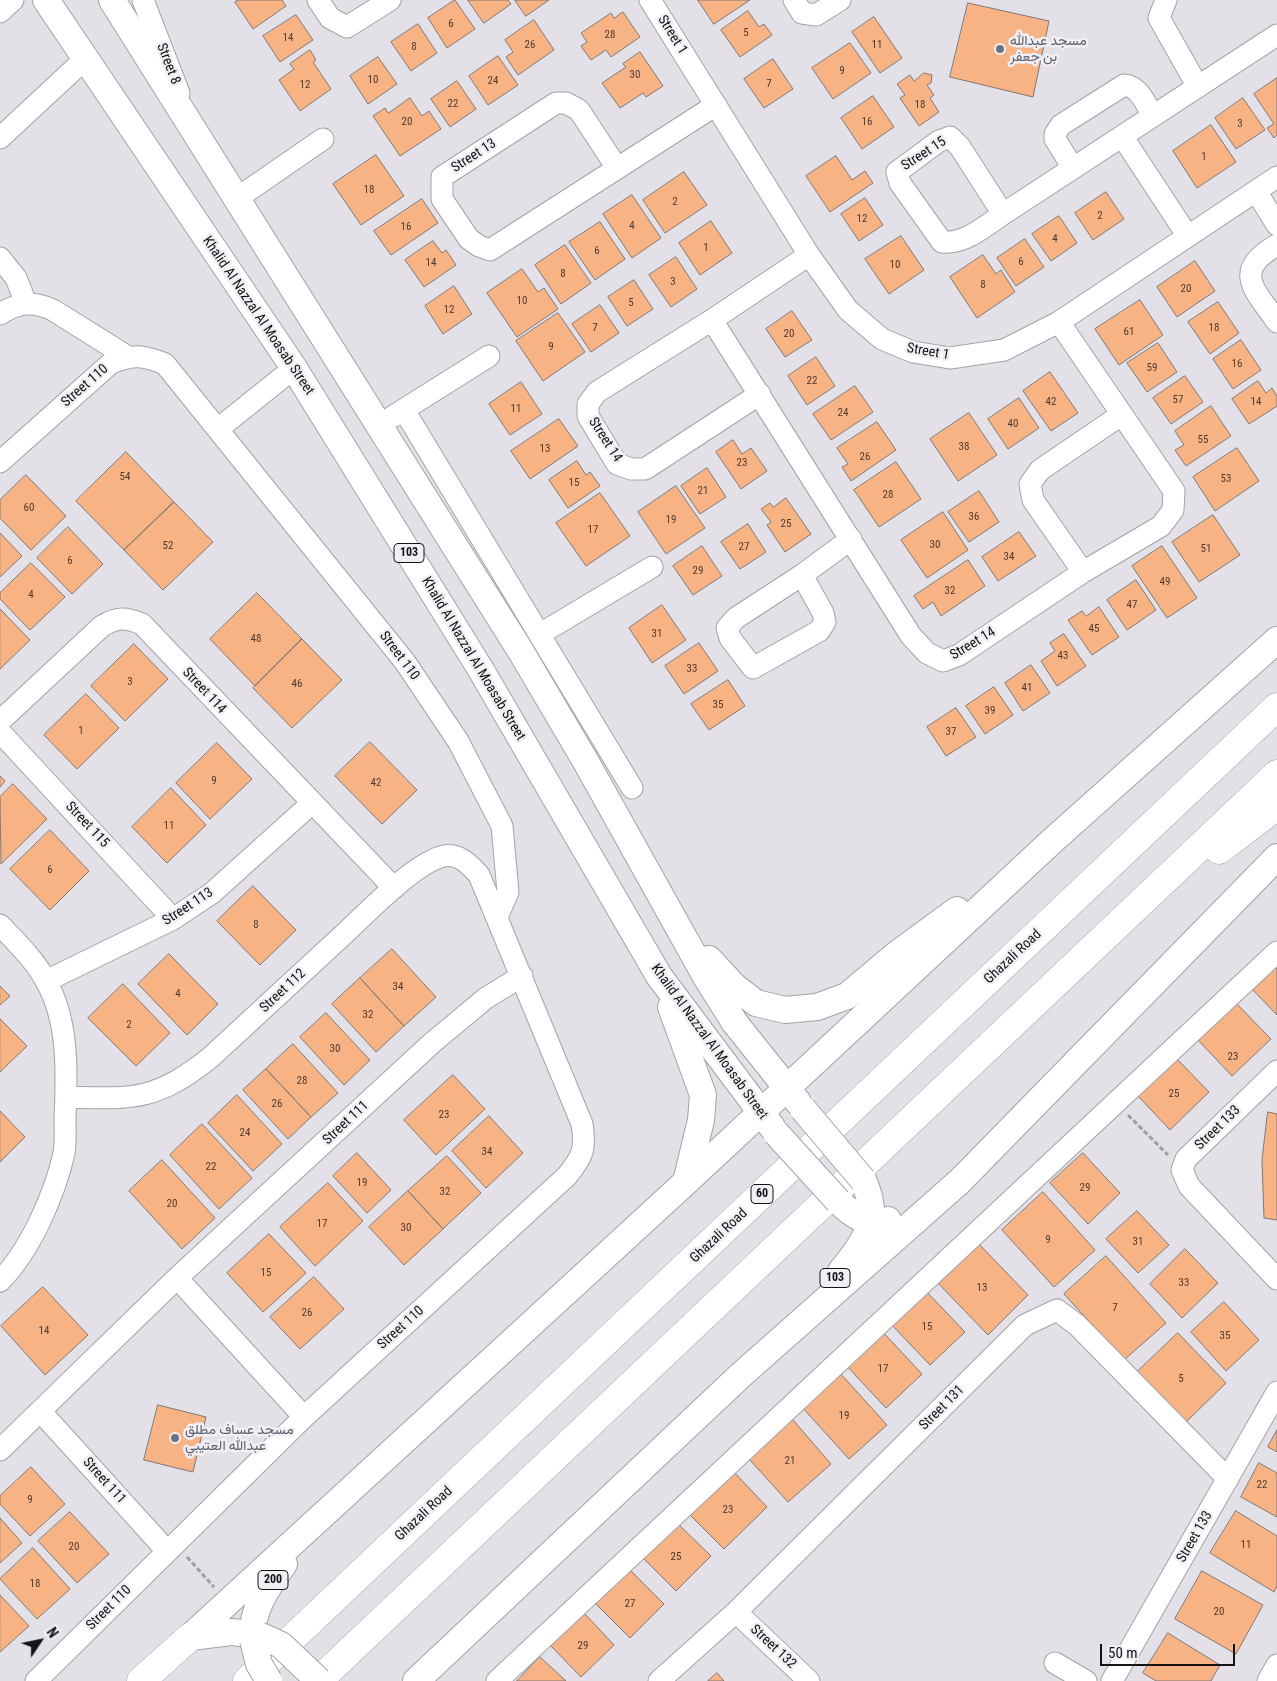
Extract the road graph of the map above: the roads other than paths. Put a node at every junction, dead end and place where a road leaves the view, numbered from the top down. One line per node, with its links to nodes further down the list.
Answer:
1 (13, 0): 11 (street)
2 (46, 0): 13 (main road, Khalid Al Nazzal Al Moasab Street / 103)
3 (112, 0): 17 (main road)
4 (143, 0): 17 (street, Street 8)
5 (318, 0): 6 (street)
6 (390, 0)
7 (650, 0): 15 (street, Street 1)
8 (794, 0): 9 (street)
9 (840, 0)
10 (1166, 0): 14 (street)
11 (0, 12)
12 (1277, 35): 14 (street, Street 15)
13 (85, 59): 19 (street); 39 (main road, Khalid Al Nazzal Al Moasab Street / 103)
14 (1198, 87): 16 (street, Street 15)
15 (716, 105): 21 (street, Street 13); 30 (street, Street 1)
16 (1153, 116): 18 (street, Street 15); 22 (street)
17 (193, 128): 25 (main road)
18 (1122, 136): 22 (street, Street 15); 28 (street)
19 (0, 138)
20 (323, 139): 25 (street)
21 (618, 168): 21 (street, Street 13)
22 (1073, 168): 26 (street, Street 15)
23 (1277, 177): 24 (street, Street 1)
24 (1256, 191): 27 (street); 28 (street, Street 1)
25 (236, 199): 43 (main road)
26 (1003, 214): 26 (street, Street 15)
27 (1277, 225)
28 (1187, 235): 35 (street, Street 1)
29 (1277, 245): 36 (street)
30 (809, 255): 34 (street, Street 14); 35 (street, Street 1)
31 (0, 258): 32 (street)
32 (26, 303): 33 (street); 38 (street)
33 (0, 314)
34 (712, 320): 40 (street, Street 14); 40 (street, Street 14)
35 (1059, 322): 42 (street, Street 14)
36 (1277, 322)
37 (489, 356): 41 (street)
38 (128, 357): 44 (street, Street 110); 45 (street, Street 110)
39 (294, 368): 44 (street); 70 (main road, Khalid Al Nazzal Al Moasab Street / 103)
40 (760, 394): 46 (street, Street 14)
41 (404, 410): 43 (street); 50 (street)
42 (1121, 416): 48 (street); 48 (street, Street 14)
43 (379, 426): 67 (main road)
44 (218, 429): 63 (street, Street 110)
45 (0, 462)
46 (851, 539): 48 (street, Street 14); 49 (street)
47 (652, 567): 50 (street)
48 (1083, 572)
49 (802, 575): 49 (street)
50 (540, 634): 56 (street)
51 (1277, 640): 59 (main road)
52 (1277, 707): 98 (highway, Ghazali Road / 60)
53 (0, 721): 57 (street, Street 114)
54 (0, 732): 64 (street, Street 115)
55 (1277, 774): 66 (highway)
56 (632, 788)
57 (311, 804): 62 (street, Street 114); 64 (street, Street 113)
58 (1277, 806): 66 (highway)
59 (1050, 842): 67 (main road); 73 (main road)
60 (1277, 857): 76 (main road)
61 (479, 875): 62 (street, Street 112); 63 (street, Street 110)
62 (394, 888): 74 (street, Street 112)
63 (498, 915): 69 (street, Street 110)
64 (173, 919): 71 (street, Street 113)
65 (0, 925): 71 (street)
66 (1117, 925): 100 (highway)
67 (681, 929): 73 (main road)
68 (1277, 952): 103 (street)
69 (522, 976): 79 (street, Street 111); 85 (street, Street 110)
70 (659, 976): 75 (main road, Khalid Al Nazzal Al Moasab Street / 103); 77 (main road)
71 (46, 981): 74 (street)
72 (1277, 1071): 80 (street, Street 133)
73 (787, 1089): 75 (main road); 78 (main road, bridge)
74 (66, 1097): 81 (street)
75 (768, 1123): 77 (main road); 78 (main road, Khalid Al Nazzal Al Moasab Street / 103, bridge)
76 (960, 1181): 78 (main road); 82 (main road)
77 (686, 1182): 88 (main road)
78 (872, 1222): 82 (main road, 103)
79 (177, 1278): 84 (street, Street 111); 85 (street)
80 (1277, 1279)
81 (0, 1281)
82 (792, 1329): 93 (main road)
83 (1277, 1392): 87 (street, Street 133)
84 (41, 1412): 86 (street, Street 111); 89 (street, Street 111)
85 (304, 1417): 89 (street, Street 110)
86 (0, 1450)
87 (1228, 1479): 90 (street, Street 131); 107 (street, Street 133)
88 (306, 1532): 91 (main road); 92 (main road, 200)
89 (171, 1547): 96 (street, Street 110)
90 (736, 1612): 104 (street, Street 131); 105 (street, Street 132)
91 (190, 1637): 92 (main road); 97 (highway)
92 (255, 1637): 99 (main road, 200, bridge); 100 (main road, bridge)
93 (461, 1639): 101 (main road); 102 (main road)
94 (1055, 1664): 106 (street)
95 (1277, 1665): 108 (street)
96 (36, 1681)
97 (141, 1681)
98 (247, 1681)
99 (269, 1681)
100 (319, 1681)
101 (416, 1681)
102 (439, 1681)
103 (497, 1681)
104 (659, 1681)
105 (809, 1681)
106 (1086, 1681)
107 (1112, 1681)
108 (1268, 1681)

